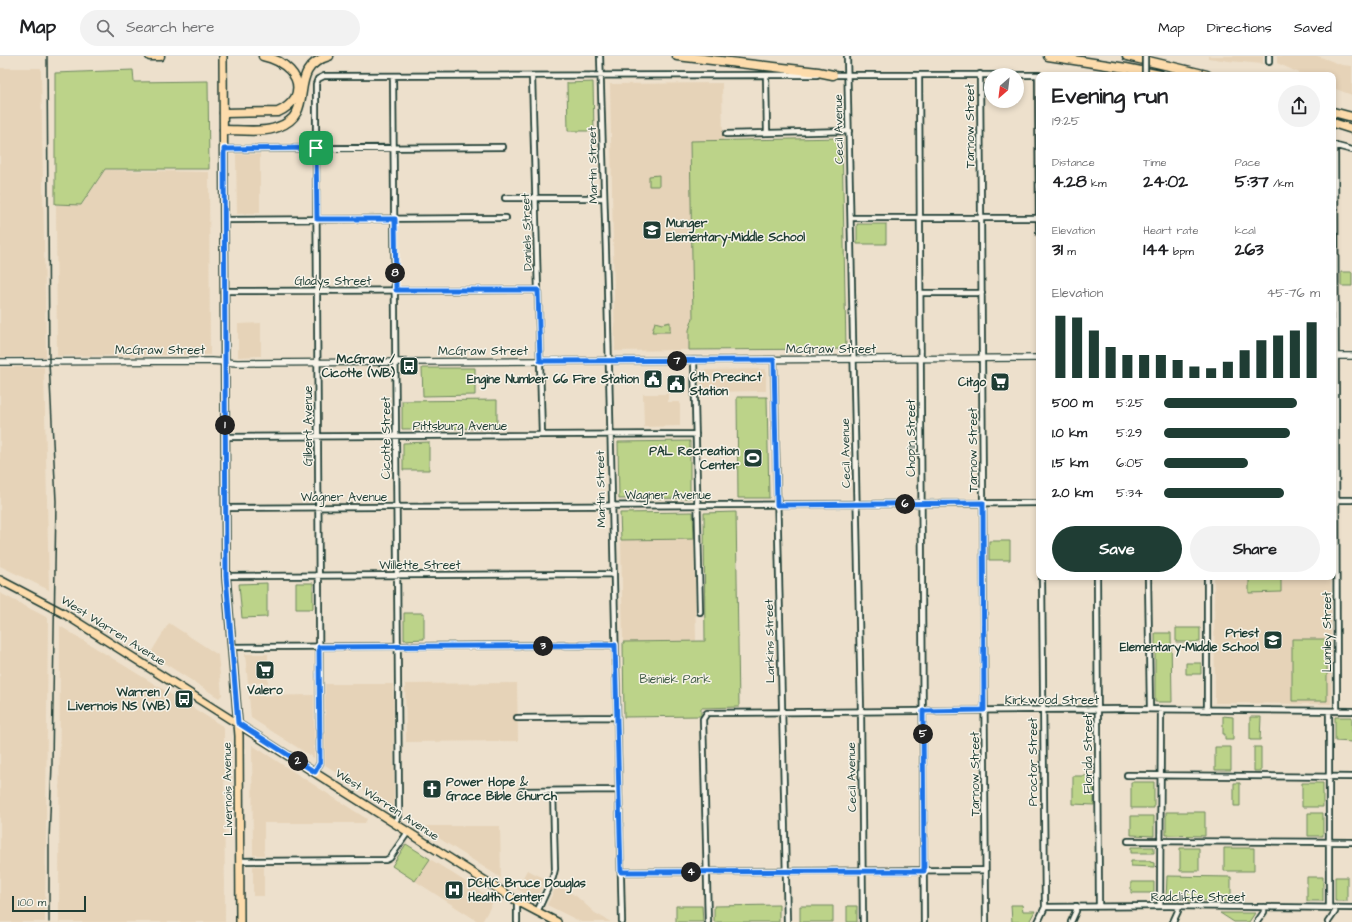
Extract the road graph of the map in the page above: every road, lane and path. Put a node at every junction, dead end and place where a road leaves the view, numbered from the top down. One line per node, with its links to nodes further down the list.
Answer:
1 (150, 56): 2 (highway)
2 (160, 56)
3 (223, 56): 26 (main road, Livernois Avenue)
4 (263, 56): 26 (highway)
5 (329, 56): 31 (highway)
6 (677, 56): 19 (highway)
7 (1048, 56): 14 (highway)
8 (1127, 56): 16 (highway)
9 (1145, 56): 15 (street, bridge)
10 (1269, 56): 13 (street)
11 (600, 58): 25 (street, Martin Street)
12 (847, 58): 20 (street, Cecil Avenue)
13 (1269, 62)
14 (1144, 72)
15 (1145, 72)
16 (1194, 72)
17 (980, 74): 21 (street); 22 (street); 47 (street, Tarnow Street)
18 (766, 75): 19 (street); 25 (street); 34 (street)
19 (833, 75): 20 (street)
20 (848, 75): 21 (street); 32 (street, Cecil Avenue)
21 (919, 75): 46 (street, Chopin Street)
22 (1036, 75)
23 (393, 76): 24 (street); 36 (street, Cicotte Street); 38 (street, Gilbert Avenue)
24 (532, 76): 25 (street); 42 (street, Daniels Street)
25 (600, 76): 43 (street, Martin Street)
26 (224, 113): 31 (main road, Livernois Avenue)
27 (1336, 113): 28 (highway)
28 (1352, 117)
29 (1336, 124): 30 (highway)
30 (1352, 129)
31 (224, 130): 39 (main road, Livernois Avenue)
32 (849, 132): 34 (street); 45 (street, Cecil Avenue)
33 (726, 134): 34 (street)
34 (767, 134)
35 (1336, 146): 40 (street)
36 (394, 147): 37 (street); 38 (street); 50 (street, Cicotte Street)
37 (503, 147)
38 (316, 148): 39 (street); 49 (street, Gilbert Avenue)
39 (224, 149): 51 (main road, Livernois Avenue)
40 (1352, 150)
41 (505, 198): 42 (street)
42 (536, 198): 43 (street); 53 (street, Daniels Street)
43 (604, 198): 67 (street, Martin Street)
44 (506, 218): 50 (street)
45 (851, 218): 46 (street); 61 (street, Cecil Avenue)
46 (920, 218): 47 (street); 56 (street, Chopin Street)
47 (981, 218): 48 (street); 57 (street, Tarnow Street)
48 (1036, 218)
49 (317, 219): 50 (street); 51 (street); 55 (street, Gilbert Avenue)
50 (395, 219): 52 (street, Cicotte Street)
51 (224, 220): 54 (main road, Livernois Avenue)
52 (396, 290): 53 (street, Gladys Street); 55 (street, Gladys Street); 70 (street, Cicotte Street)
53 (538, 290): 66 (street, Daniels Street)
54 (224, 291): 55 (street, Gladys Street); 69 (main road, Livernois Avenue)
55 (317, 291): 71 (street, Gilbert Avenue)
56 (920, 293): 57 (street); 62 (street, Chopin Street)
57 (982, 293): 63 (street, Tarnow Street)
58 (1336, 356): 59 (street)
59 (1352, 356)
60 (1036, 358): 63 (street, McGraw Street)
61 (854, 359): 62 (street, McGraw Street); 65 (street, McGraw Street); 82 (street, Cecil Avenue)
62 (921, 359): 63 (street, McGraw Street); 83 (street, Chopin Street)
63 (982, 359): 81 (street, Tarnow Street)
64 (694, 360): 65 (street, McGraw Street); 67 (street, McGraw Street); 73 (street)
65 (774, 360): 85 (street, Larkins Street)
66 (540, 361): 67 (street, McGraw Street); 70 (street, McGraw Street); 74 (street, Daniels Street)
67 (608, 361): 72 (street, Martin Street)
68 (0, 362): 69 (street, McGraw Street)
69 (225, 362): 71 (street, McGraw Street); 77 (main road, Livernois Avenue)
70 (396, 362): 71 (street, McGraw Street); 76 (street, Cicotte Street)
71 (318, 363): 75 (street, Gilbert Avenue)
72 (610, 434): 73 (street, Pittsburg Avenue); 74 (street, Pittsburg Avenue); 86 (street, Martin Street)
73 (696, 434): 84 (street)
74 (542, 435): 76 (street, Pittsburg Avenue)
75 (318, 436): 76 (street, Pittsburg Avenue); 77 (street, Pittsburg Avenue); 89 (street, Gilbert Avenue)
76 (396, 436): 87 (street, Cicotte Street)
77 (225, 437): 88 (main road, Livernois Avenue)
78 (1336, 500): 79 (street)
79 (1352, 500)
80 (1036, 502): 81 (street, Wagner Avenue)
81 (983, 503): 83 (street, Wagner Avenue); 107 (street, Tarnow Street)
82 (856, 504): 83 (street, Wagner Avenue); 85 (street, Wagner Avenue); 112 (street, Cecil Avenue)
83 (921, 504): 113 (street, Chopin Street)
84 (697, 505): 85 (street, Wagner Avenue); 86 (street, Wagner Avenue); 100 (street)
85 (777, 505): 116 (street, Larkins Street)
86 (611, 506): 87 (street, Wagner Avenue); 91 (street, Martin Street)
87 (396, 507): 89 (street, Wagner Avenue); 94 (street, Cicotte Street)
88 (225, 508): 89 (street, Wagner Avenue); 92 (main road, Livernois Avenue)
89 (318, 508): 93 (street, Gilbert Avenue)
90 (1336, 570): 114 (street, Lumley Street)
91 (613, 574): 94 (street, Willette Street); 101 (street, Martin Street)
92 (226, 576): 93 (street, Willette Street); 102 (main road, Livernois Avenue)
93 (318, 576): 94 (street, Willette Street); 103 (street, Gilbert Avenue)
94 (398, 576): 104 (street, Cicotte Street)
95 (0, 580): 119 (main road, West Warren Avenue)
96 (1042, 580): 108 (street, Proctor Street)
97 (1097, 580): 109 (street, Florida Street)
98 (1148, 580): 105 (street)
99 (1207, 580): 110 (street)
100 (700, 612)
101 (615, 645): 104 (street); 117 (street, Martin Street)
102 (232, 647): 103 (street); 119 (main road, Livernois Avenue)
103 (319, 647): 104 (street); 120 (street, Gilbert Avenue)
104 (399, 647): 128 (street, Cicotte Street)
105 (1150, 709): 106 (street, Kirkwood Street); 109 (street, Kirkwood Street)
106 (1161, 709): 110 (street, Kirkwood Street); 122 (street)
107 (984, 710): 108 (street, Kirkwood Street); 113 (street, Kirkwood Street); 135 (street, Tarnow Street)
108 (1043, 710): 109 (street, Kirkwood Street); 146 (street, Proctor Street)
109 (1098, 710): 143 (street, Florida Street)
110 (1207, 710): 111 (street, Kirkwood Street)
111 (1329, 710): 114 (street, Kirkwood Street); 123 (street)
112 (861, 711): 113 (street, Kirkwood Street); 116 (street, Kirkwood Street); 137 (street, Cecil Avenue)
113 (923, 711): 138 (street, Chopin Street)
114 (1338, 711): 115 (street, Kirkwood Street)
115 (1352, 711)
116 (782, 712): 136 (street, Larkins Street); 140 (street, Kirkwood Street)
117 (617, 717): 118 (street); 125 (street, Martin Street)
118 (517, 718)
119 (238, 723): 120 (main road, West Warren Avenue); 134 (main road, Livernois Avenue)
120 (315, 772): 128 (main road, West Warren Avenue)
121 (1127, 775): 122 (street)
122 (1160, 776): 123 (street); 131 (street)
123 (1329, 777): 124 (street); 132 (street)
124 (1352, 777)
125 (618, 790): 127 (street); 139 (street, Martin Street)
126 (522, 791): 127 (street)
127 (553, 791): 151 (street)
128 (394, 823): 129 (main road, West Warren Avenue)
129 (408, 832): 134 (street); 141 (main road, West Warren Avenue)
130 (1128, 841): 131 (street)
131 (1160, 841): 132 (street); 144 (street)
132 (1329, 842): 133 (street); 148 (street)
133 (1352, 842)
134 (240, 861): 152 (main road, Livernois Avenue)
135 (985, 870): 138 (street); 160 (street, Tarnow Street)
136 (786, 871): 137 (street); 140 (street); 157 (street, Larkins Street)
137 (862, 871): 138 (street); 158 (street, Cecil Avenue)
138 (924, 871): 159 (street, Chopin Street)
139 (621, 872): 140 (street); 155 (street, Martin Street)
140 (707, 872): 156 (street)
141 (517, 901): 151 (main road, West Warren Avenue); 153 (street)
142 (1076, 906): 143 (street, Radcliffe Street); 146 (street, Radcliffe Street); 162 (street)
143 (1099, 906): 144 (street, Radcliffe Street)
144 (1160, 906): 145 (street, Radcliffe Street)
145 (1178, 906): 147 (street, Radcliffe Street); 163 (street)
146 (1045, 907): 161 (street, Proctor Street)
147 (1264, 907): 148 (street, Radcliffe Street); 164 (street)
148 (1329, 907): 149 (street, Radcliffe Street)
149 (1334, 908): 150 (street, Radcliffe Street); 165 (street)
150 (1352, 908)
151 (537, 912): 154 (main road, West Warren Avenue)
152 (240, 922)
153 (518, 922)
154 (557, 922)
155 (622, 922)
156 (708, 922)
157 (787, 922)
158 (863, 922)
159 (924, 922)
160 (986, 922)
161 (1038, 922)
162 (1070, 922)
163 (1173, 922)
164 (1257, 922)
165 (1328, 922)

